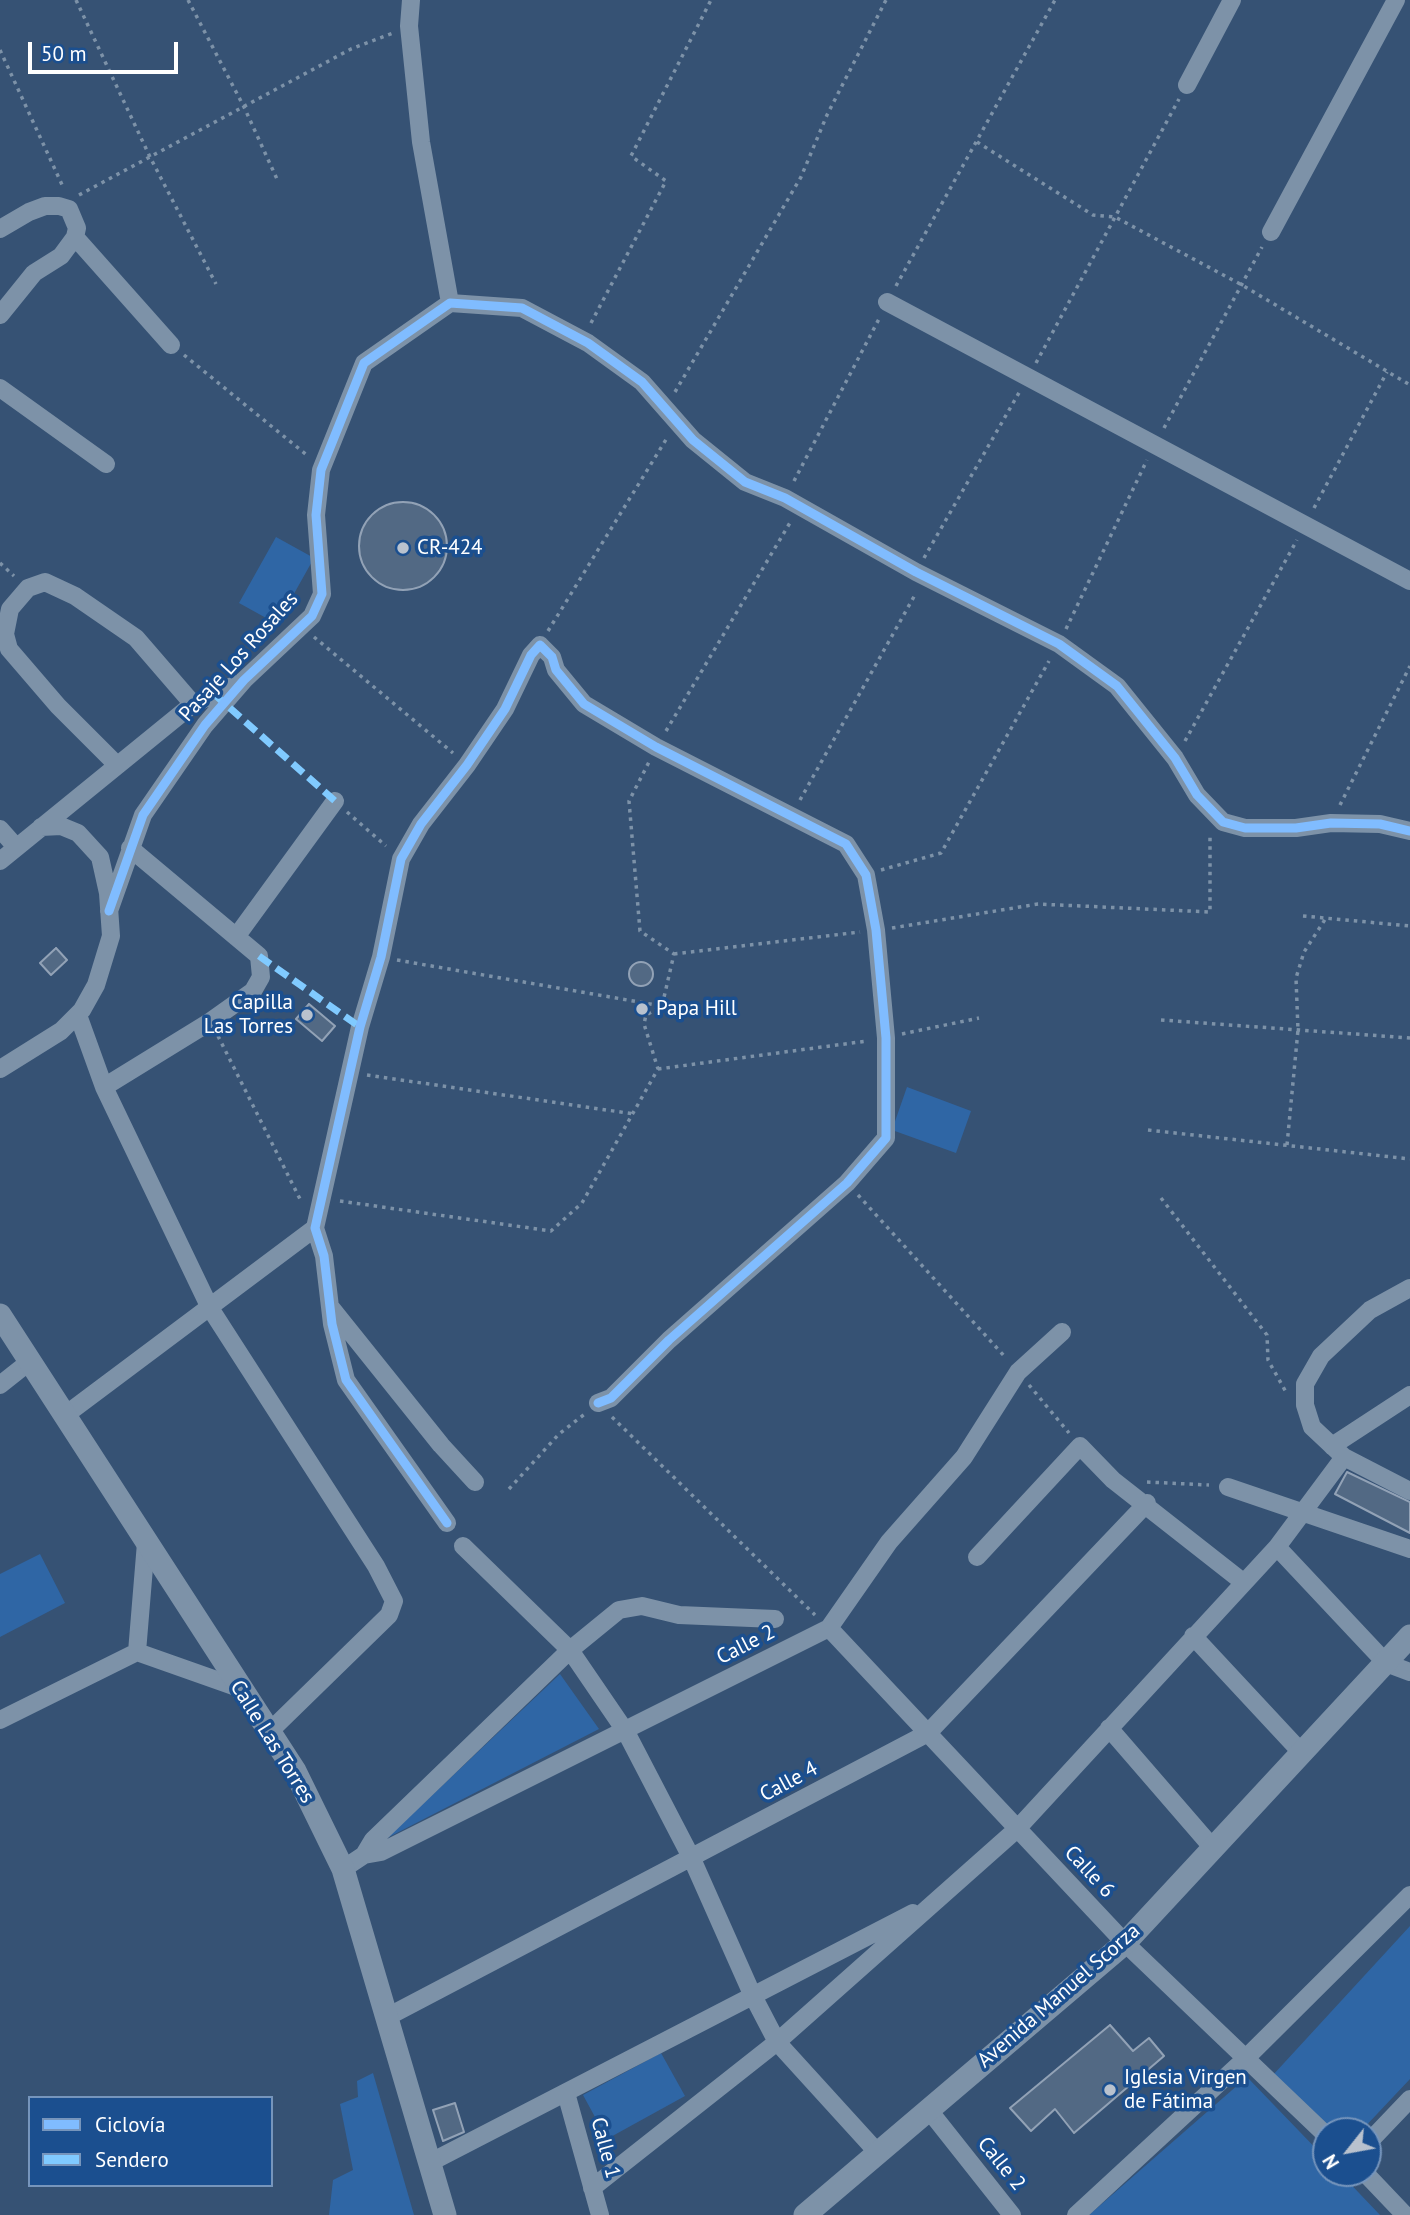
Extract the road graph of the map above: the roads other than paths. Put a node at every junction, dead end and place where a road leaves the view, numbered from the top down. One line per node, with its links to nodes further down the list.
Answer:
1 (411, 0): 9 (street)
2 (1232, 0): 4 (street)
3 (1396, 0): 6 (street)
4 (1187, 85)
5 (0, 229): 7 (street)
6 (1271, 232)
7 (75, 237): 10 (street); 11 (street)
8 (887, 302): 14 (street)
9 (450, 303): 15 (street, Pasaje Los Rosales); 21 (street)
10 (0, 315)
11 (171, 345)
12 (0, 388): 13 (street)
13 (106, 464)
14 (1410, 581)
15 (244, 680): 16 (street); 23 (street, Pasaje Los Rosales)
16 (193, 704): 17 (street); 17 (street)
17 (117, 765): 19 (street)
18 (335, 801): 26 (street)
19 (41, 827): 22 (street); 25 (street, Pasaje Los Rosales)
20 (0, 829): 22 (street)
21 (1410, 831)
22 (16, 847): 24 (street)
23 (130, 848): 25 (street, Pasaje Los Rosales); 26 (street)
24 (0, 861)
25 (109, 911): 27 (street, Pasaje Los Rosales)
26 (236, 937): 29 (street)
27 (78, 1014): 28 (street, Pasaje Los Rosales); 29 (street)
28 (0, 1069)
29 (104, 1087): 32 (street)
30 (315, 1228): 32 (street); 33 (street); 39 (street)
31 (1410, 1288): 41 (street)
32 (210, 1308): 40 (street); 65 (street)
33 (332, 1309): 42 (street); 47 (street)
34 (0, 1315): 36 (street, Calle Las Torres)
35 (1062, 1332): 55 (street, Calle 2)
36 (29, 1362): 37 (street); 40 (street, Calle Las Torres)
37 (0, 1385)
38 (1410, 1395): 41 (street)
39 (598, 1403)
40 (64, 1416): 48 (street, Calle Las Torres)
41 (1338, 1451): 44 (street); 46 (street)
42 (475, 1482)
43 (1228, 1487): 46 (street)
44 (1410, 1491)
45 (1147, 1503): 52 (street); 53 (street); 67 (street, Calle 4)
46 (1305, 1511): 50 (street); 51 (street)
47 (447, 1523)
48 (146, 1544): 59 (street); 62 (street, Calle Las Torres)
49 (463, 1546): 58 (street)
50 (1277, 1547): 53 (street); 60 (street)
51 (1410, 1549)
52 (977, 1557)
53 (1243, 1582): 56 (street)
54 (775, 1619): 58 (street)
55 (829, 1628): 66 (street, Calle 2); 67 (street, Calle 6)
56 (1193, 1636): 64 (street); 68 (street)
57 (1410, 1636): 60 (street, Avenida Manuel Scorza)
58 (570, 1650): 66 (street); 71 (street)
59 (137, 1651): 62 (street); 63 (street)
60 (1386, 1663): 61 (street); 68 (street, Avenida Manuel Scorza)
61 (1410, 1672)
62 (239, 1688): 65 (street, Calle Las Torres)
63 (0, 1720)
64 (1109, 1728): 69 (street); 70 (street)
65 (270, 1732): 73 (street, Calle Las Torres)
66 (626, 1732): 71 (street, Calle 2); 72 (street)
67 (928, 1734): 69 (street, Calle 6); 72 (street, Calle 4)
68 (1301, 1752): 70 (street, Avenida Manuel Scorza)
69 (1017, 1829): 75 (street); 76 (street, Calle 6)
70 (1212, 1847): 76 (street, Avenida Manuel Scorza)
71 (364, 1855): 73 (street, Calle 2)
72 (692, 1859): 77 (street); 78 (street, Calle 4)
73 (344, 1868): 78 (street, Calle Las Torres)
74 (1410, 1895): 80 (street)
75 (934, 1903): 77 (street); 79 (street)
76 (1125, 1943): 80 (street, Calle 6); 83 (street, Avenida Manuel Scorza)
77 (752, 1994): 79 (street); 81 (street)
78 (389, 2016): 87 (street, Calle Las Torres)
79 (777, 2042): 86 (street); 89 (street)
80 (1245, 2059): 84 (street, Calle 6); 94 (street)
81 (566, 2092): 87 (street); 89 (street, Calle 1)
82 (1410, 2099): 85 (street)
83 (928, 2109): 86 (street, Avenida Manuel Scorza); 93 (street, Calle 2)
84 (1312, 2122)
85 (1382, 2128)
86 (878, 2153): 92 (street, Avenida Manuel Scorza)
87 (431, 2162): 90 (street, Calle Las Torres)
88 (1378, 2187): 95 (street)
89 (592, 2188): 91 (street, Calle 1)
90 (445, 2215)
91 (600, 2215)
92 (805, 2215)
93 (1013, 2215)
94 (1076, 2215)
95 (1405, 2215)

